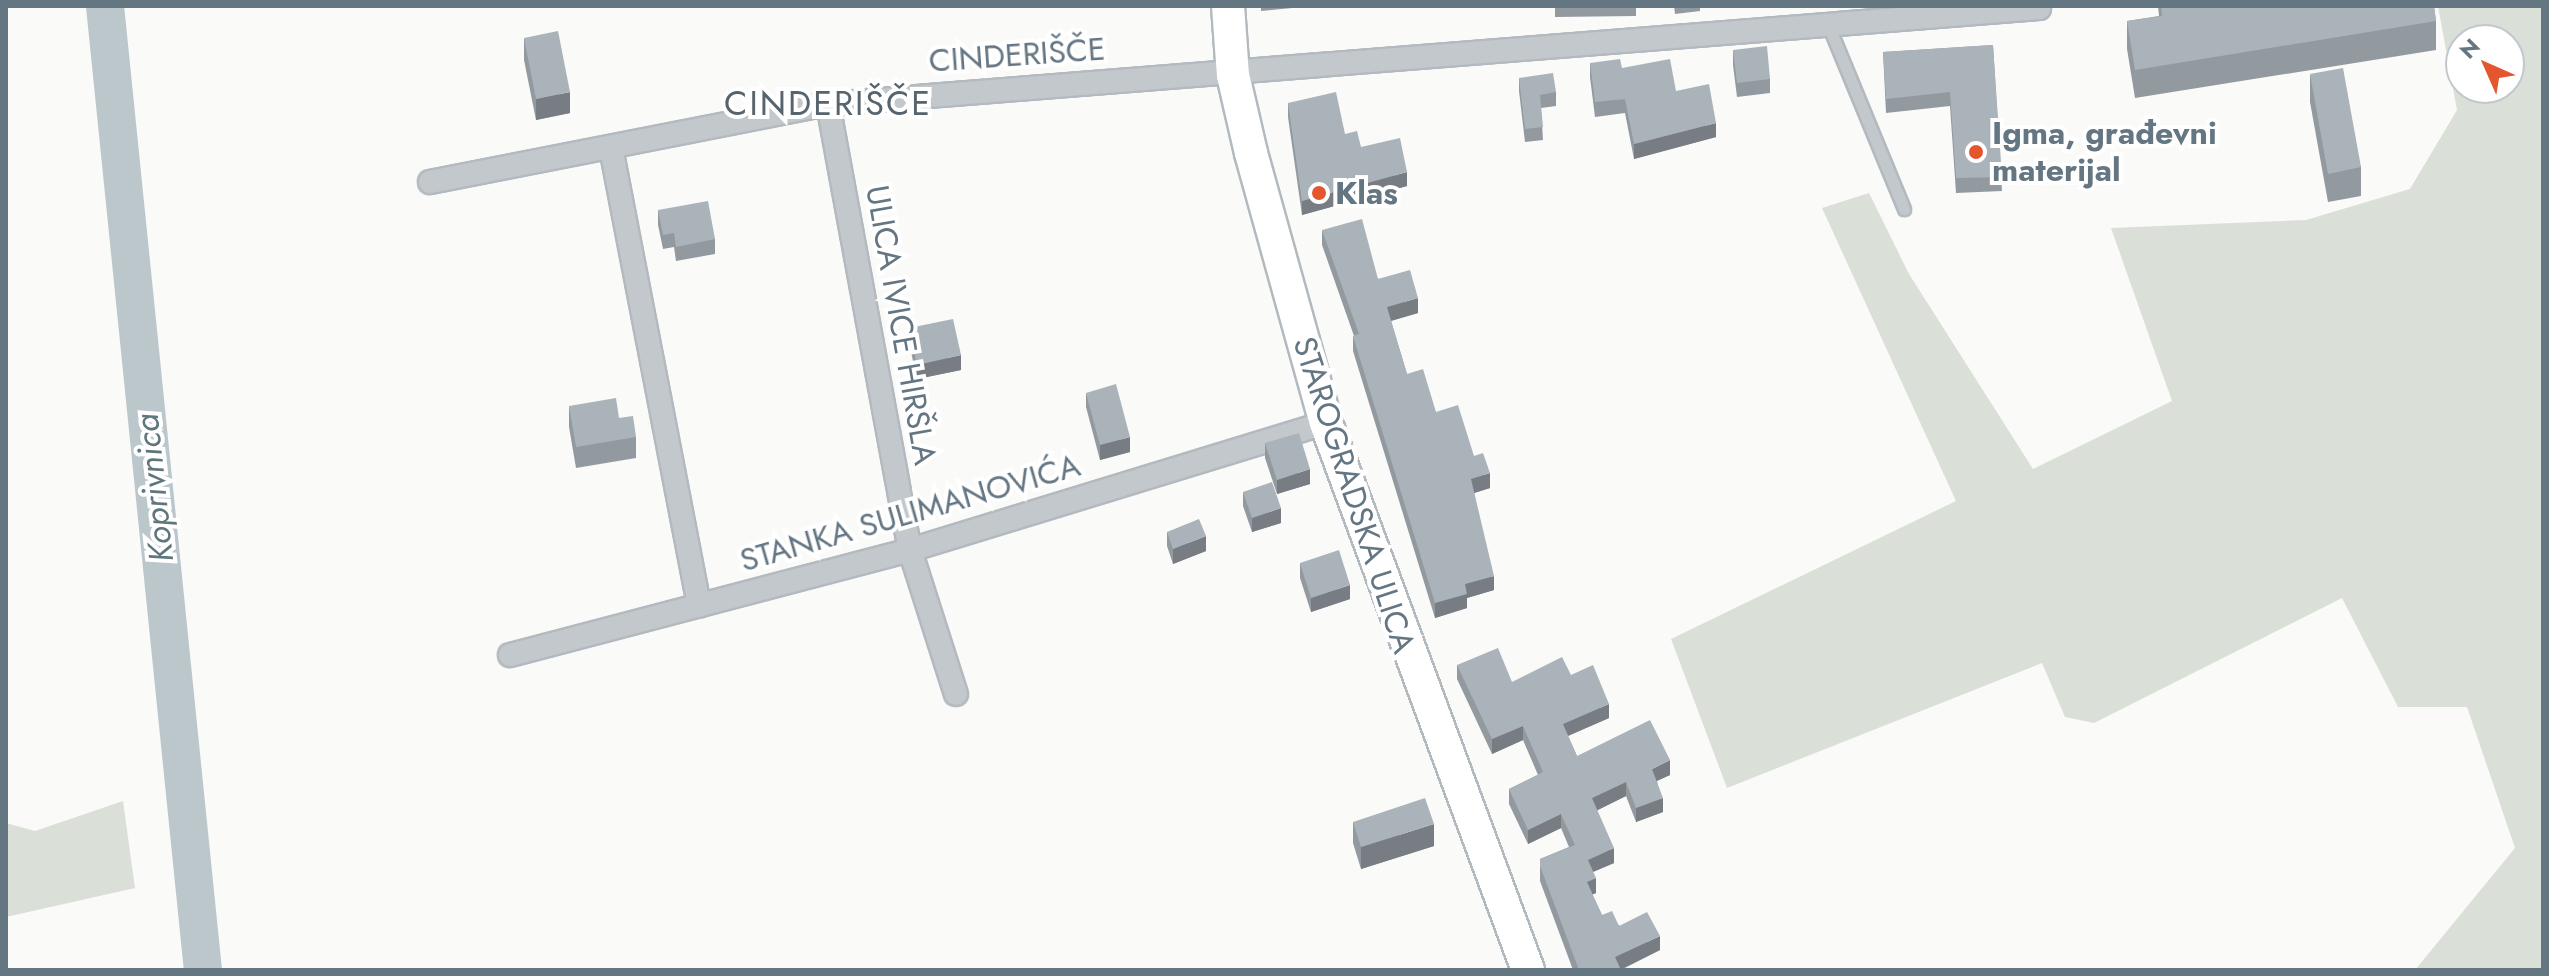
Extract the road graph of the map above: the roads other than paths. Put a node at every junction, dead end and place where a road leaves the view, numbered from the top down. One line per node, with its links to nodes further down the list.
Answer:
1 (1228, 6): 5 (main road, STAROGRADSKA ULICA)
2 (2039, 8): 3 (street, CINDERIŠČE)
3 (1981, 10): 4 (street, CINDERIŠČE)
4 (1829, 27): 5 (street, CINDERIŠČE); 9 (lane)
5 (1233, 75): 6 (street, CINDERIŠČE); 10 (main road, STAROGRADSKA ULICA)
6 (828, 104): 7 (street, CINDERIŠČE); 11 (street, ULICA IVICE HIRŠLA)
7 (611, 148): 8 (street, CINDERIŠČE); 12 (street)
8 (430, 182)
9 (1904, 209)
10 (1326, 423): 11 (street, STANKA SULIMANOVIĆA); 15 (main road, STAROGRADSKA ULICA)
11 (910, 550): 12 (street, STANKA SULIMANOVIĆA); 14 (street, ULICA IVICE HIRŠLA)
12 (699, 606): 13 (street, STANKA SULIMANOVIĆA)
13 (510, 655)
14 (956, 694)
15 (1528, 970)

